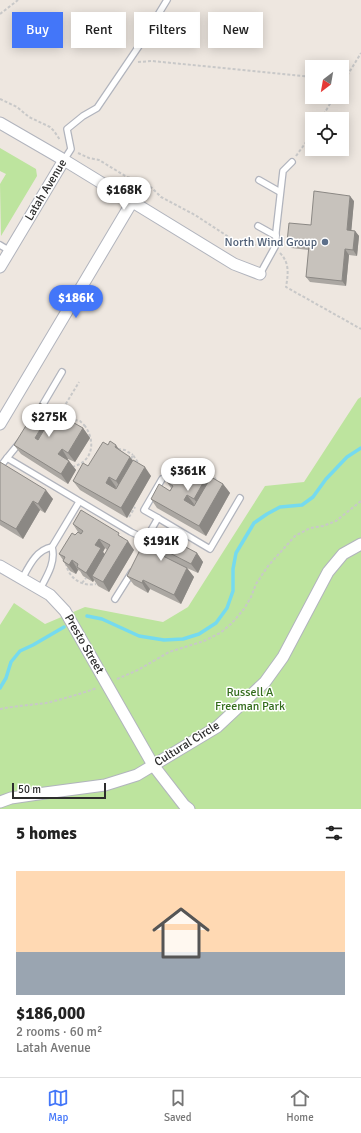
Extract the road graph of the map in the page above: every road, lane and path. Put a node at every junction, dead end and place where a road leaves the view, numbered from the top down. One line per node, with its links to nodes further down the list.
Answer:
1 (18, 0): 3 (path)
2 (167, 0): 5 (lane, Latah Avenue)
3 (0, 14)
4 (361, 53): 6 (path)
5 (127, 63): 7 (path); 11 (lane, Latah Avenue)
6 (349, 71)
7 (305, 76)
8 (0, 99): 11 (path)
9 (0, 123): 12 (street)
10 (305, 146): 13 (path)
11 (71, 149): 12 (lane, Latah Avenue); 20 (path)
12 (64, 160): 16 (street); 21 (street, Latah Avenue)
13 (292, 162): 15 (lane)
14 (260, 180): 15 (lane)
15 (280, 192): 18 (lane)
16 (132, 202): 23 (street); 29 (street)
17 (258, 226): 18 (lane)
18 (276, 236): 20 (lane)
19 (0, 245): 21 (lane)
20 (274, 249): 23 (lane); 24 (path)
21 (10, 251): 22 (street, Latah Avenue)
22 (0, 267)
23 (260, 274)
24 (361, 329)
25 (62, 372): 27 (lane)
26 (79, 382): 28 (path)
27 (34, 419)
28 (76, 420): 30 (path); 31 (path)
29 (0, 424)
30 (85, 426): 32 (path); 41 (path)
31 (71, 427)
32 (81, 433)
33 (22, 440): 36 (lane)
34 (115, 449): 35 (path)
35 (133, 455): 37 (path); 39 (path)
36 (7, 458): 40 (lane); 46 (lane)
37 (130, 460)
38 (190, 465): 43 (path)
39 (140, 466)
40 (0, 467)
41 (72, 467)
42 (162, 479): 47 (lane)
43 (217, 485)
44 (240, 498): 47 (lane)
45 (361, 501): 61 (path)
46 (79, 502): 48 (lane); 51 (lane)
47 (158, 518): 48 (lane)
48 (146, 539): 50 (lane)
49 (361, 544): 63 (street, Cultural Circle)
50 (144, 546)
51 (52, 547): 56 (lane); 59 (lane)
52 (66, 559): 57 (path)
53 (0, 566): 56 (street, Presto Street)
54 (135, 566): 60 (lane)
55 (86, 578): 57 (path)
56 (22, 579): 59 (street, Presto Street)
57 (82, 584): 58 (path)
58 (96, 584)
59 (40, 589): 61 (street, Presto Street)
60 (115, 599)
61 (108, 684): 62 (path); 63 (street, Presto Street)
62 (0, 709)
63 (153, 765): 64 (street, Cultural Circle); 65 (street, Presto Street)
64 (0, 802)
65 (189, 809)

